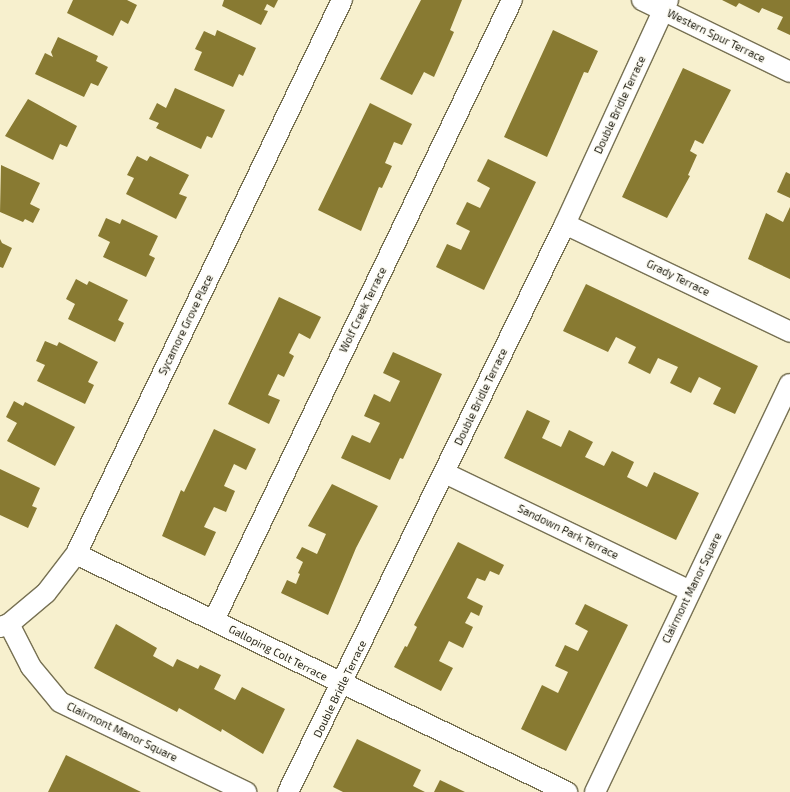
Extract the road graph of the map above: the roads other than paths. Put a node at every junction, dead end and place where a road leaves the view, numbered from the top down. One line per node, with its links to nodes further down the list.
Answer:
1 (342, 0): 10 (street, Sycamore Grove Place)
2 (512, 0): 12 (street, Wolf Creek Terrace)
3 (642, 0): 4 (street, Western Spur Terrace)
4 (666, 5): 5 (street, Western Spur Terrace); 6 (street, Double Bridle Terrace)
5 (790, 72)
6 (565, 224): 7 (street, Grady Terrace); 9 (street, Double Bridle Terrace)
7 (790, 332)
8 (790, 384): 11 (street, Clairmont Manor Square)
9 (445, 473): 11 (street, Sandown Park Terrace); 14 (street, Double Bridle Terrace)
10 (76, 554): 12 (street, Galloping Colt Terrace); 13 (street, Sycamore Grove Place)
11 (690, 591): 18 (street, Clairmont Manor Square)
12 (214, 620): 14 (street, Galloping Colt Terrace)
13 (4, 625): 15 (street, Clairmont Manor Square)
14 (342, 685): 16 (street, Double Bridle Terrace); 17 (street, Galloping Colt Terrace)
15 (246, 792)
16 (288, 792)
17 (567, 792)
18 (595, 792)

